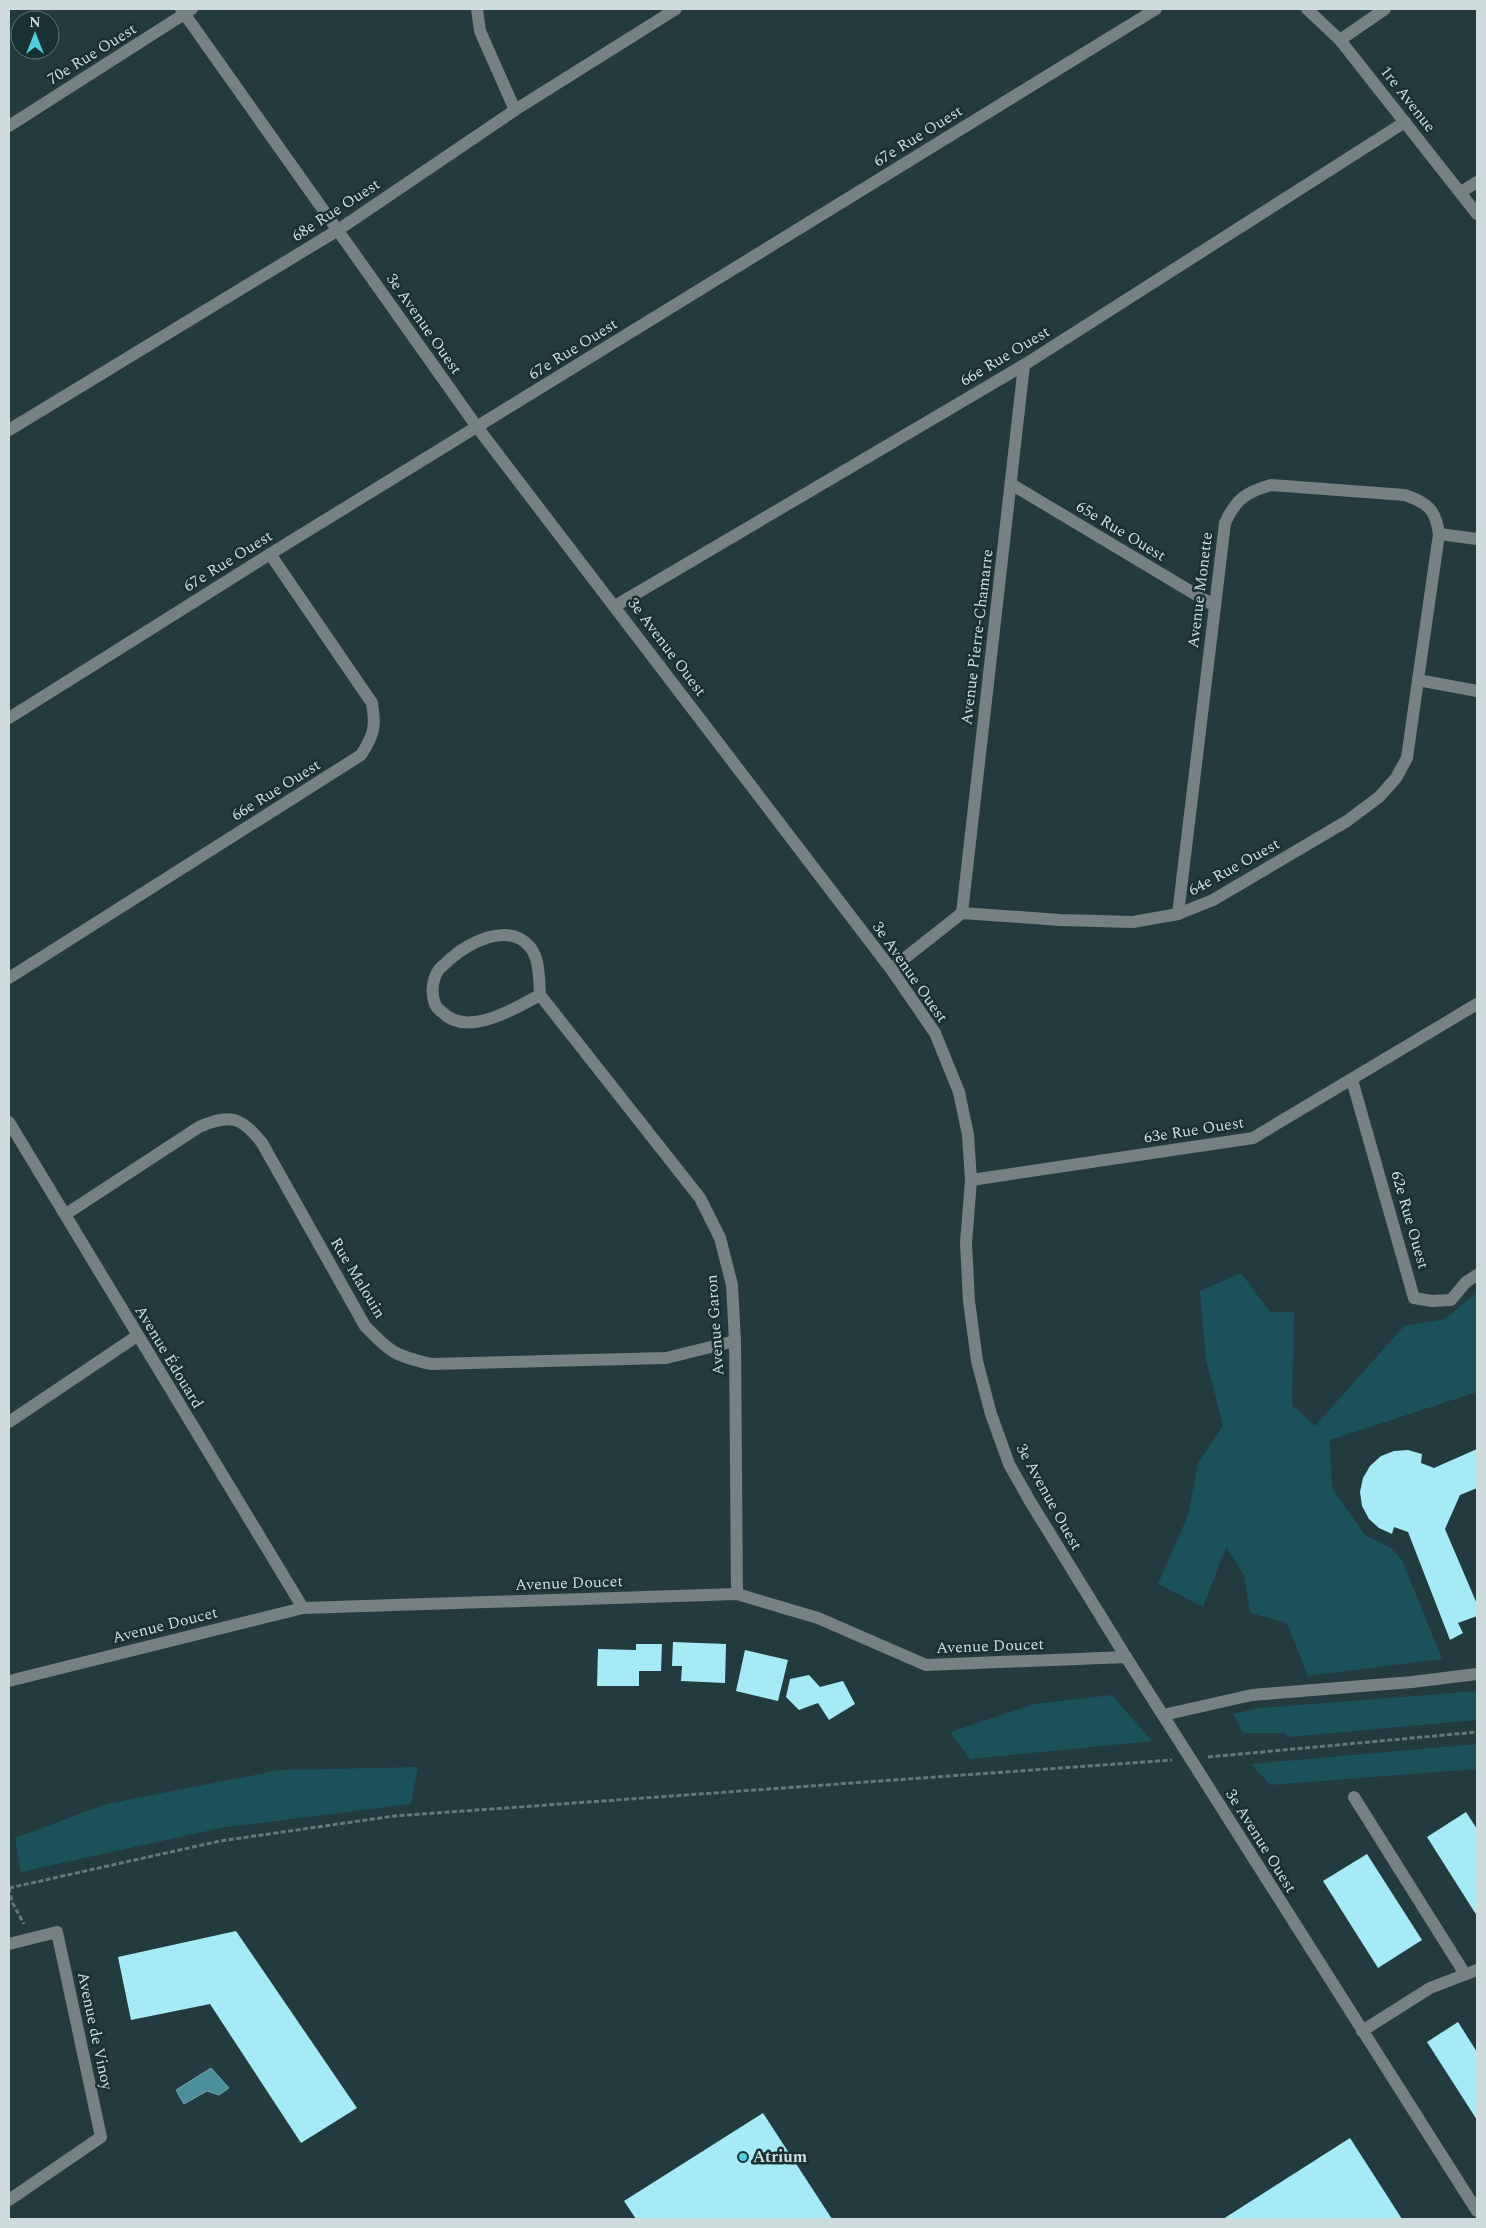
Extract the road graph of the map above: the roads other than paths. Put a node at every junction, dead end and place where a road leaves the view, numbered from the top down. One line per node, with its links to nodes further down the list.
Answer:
1 (477, 9): 8 (street)
2 (676, 9): 8 (street, 68e Rue Ouest)
3 (1156, 9): 16 (street, 67e Rue Ouest)
4 (1308, 9): 7 (street, 1re Avenue)
5 (1386, 9): 7 (street)
6 (186, 11): 10 (street, 70e Rue Ouest); 14 (street, 3e Avenue Ouest)
7 (1340, 40): 9 (street, 1re Avenue)
8 (516, 110): 14 (street, 68e Rue Ouest)
9 (1405, 122): 12 (street, 1re Avenue); 15 (street, 66e Rue Ouest)
10 (9, 126)
11 (1477, 182): 12 (street)
12 (1460, 192): 13 (street, 1re Avenue)
13 (1477, 214)
14 (338, 230): 16 (street, 3e Avenue Ouest); 17 (street, 68e Rue Ouest)
15 (1024, 365): 18 (street, Avenue Pierre-Chamarre); 22 (street, 66e Rue Ouest)
16 (477, 427): 21 (street, 67e Rue Ouest); 22 (street, 3e Avenue Ouest)
17 (9, 430)
18 (1011, 484): 23 (street, 65e Rue Ouest); 27 (street, Avenue Pierre-Chamarre)
19 (1439, 534): 20 (street); 23 (street, Avenue Monette); 24 (street, Avenue Monette)
20 (1477, 539)
21 (270, 554): 26 (street, 67e Rue Ouest); 30 (street, 66e Rue Ouest)
22 (615, 606): 29 (street, 3e Avenue Ouest)
23 (1215, 606): 28 (street, Avenue Monette)
24 (1418, 680): 25 (street); 28 (street, 64e Rue Ouest)
25 (1477, 691)
26 (9, 718)
27 (962, 913): 28 (street, 64e Rue Ouest); 29 (street)
28 (1178, 914)
29 (891, 969): 35 (street, 3e Avenue Ouest)
30 (9, 978)
31 (540, 995): 31 (street); 39 (street, Avenue Garon)
32 (1477, 1004): 33 (street, 63e Rue Ouest)
33 (1352, 1080): 35 (street, 63e Rue Ouest); 37 (street, 62e Rue Ouest)
34 (9, 1122): 36 (street, Avenue Édouard)
35 (971, 1180): 43 (street, 3e Avenue Ouest)
36 (66, 1214): 38 (street, Avenue Édouard); 39 (street, Rue Malouin)
37 (1477, 1275)
38 (137, 1336): 40 (street); 42 (street, Avenue Édouard)
39 (735, 1340): 41 (street, Avenue Garon)
40 (9, 1422)
41 (737, 1594): 42 (street, Avenue Doucet); 43 (street, Avenue Doucet)
42 (303, 1608): 45 (street, Avenue Doucet)
43 (1126, 1657): 46 (street, 3e Avenue Ouest)
44 (1477, 1674): 46 (street)
45 (9, 1681)
46 (1163, 1715): 50 (street, 3e Avenue Ouest)
47 (1354, 1797): 49 (street)
48 (9, 1944): 51 (street, Avenue de Vinoy)
49 (1471, 1972): 50 (street)
50 (1362, 2031): 52 (street, 3e Avenue Ouest)
51 (9, 2200)
52 (1477, 2211)

